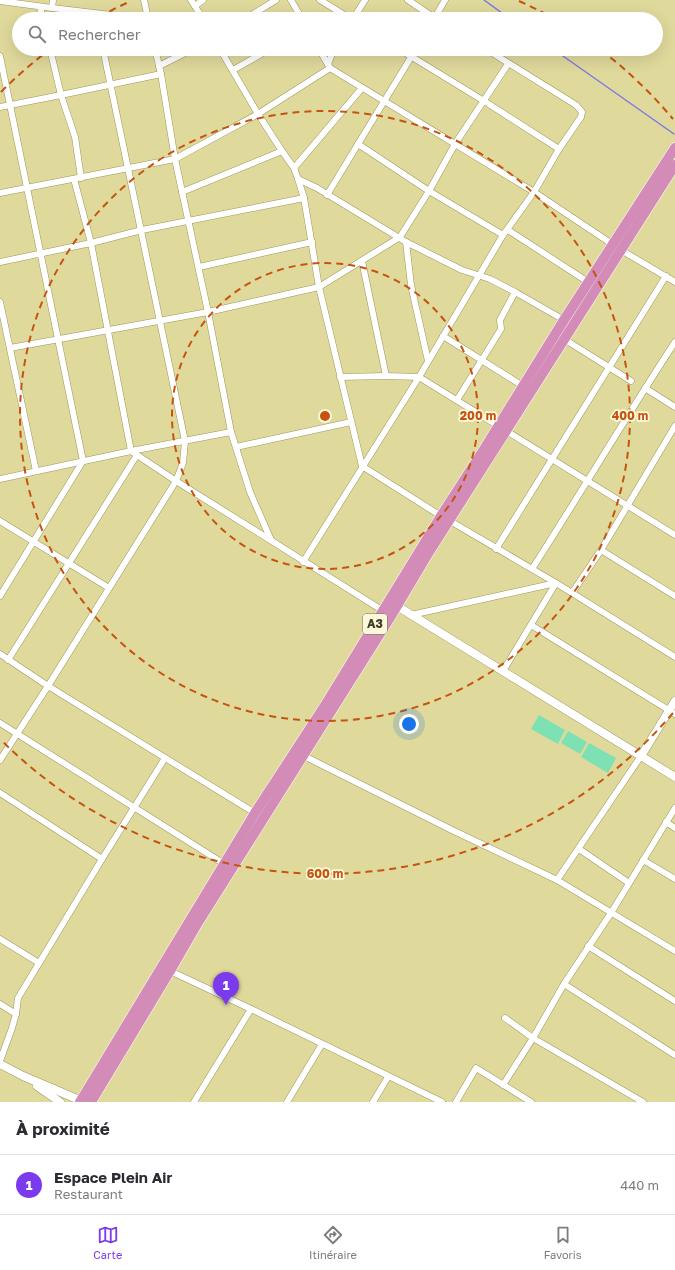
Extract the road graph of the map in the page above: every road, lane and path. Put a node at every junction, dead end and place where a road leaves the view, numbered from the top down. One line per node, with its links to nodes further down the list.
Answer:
1 (53, 0): 15 (street)
2 (144, 0): 18 (street)
3 (191, 0): 13 (street)
4 (203, 0): 13 (street)
5 (276, 0): 20 (street)
6 (291, 0): 21 (street)
7 (320, 0): 22 (street)
8 (365, 0): 23 (street)
9 (408, 0): 24 (street)
10 (445, 0): 25 (street)
11 (0, 1): 12 (street)
12 (11, 1): 14 (street)
13 (195, 6): 19 (street)
14 (40, 7): 15 (street); 16 (street)
15 (52, 8): 17 (street)
16 (41, 12)
17 (74, 12)
18 (146, 12)
19 (199, 12)
20 (256, 12)
21 (298, 12)
22 (340, 12)
23 (357, 12)
24 (425, 12)
25 (439, 12)
26 (0, 56): 47 (street)
27 (52, 56): 44 (street)
28 (104, 56): 42 (street)
29 (157, 56): 38 (street)
30 (179, 56): 38 (street)
31 (224, 56): 40 (street)
32 (258, 56): 40 (street)
33 (323, 56): 39 (street)
34 (332, 56): 39 (street)
35 (496, 56): 37 (street)
36 (412, 57): 45 (street); 46 (street)
37 (508, 64): 46 (street); 53 (street)
38 (159, 66): 41 (street)
39 (329, 66): 43 (street); 49 (street)
40 (233, 70): 49 (street)
41 (161, 74): 42 (street); 55 (street)
42 (110, 85): 44 (street); 58 (street)
43 (362, 88): 45 (street); 57 (street)
44 (61, 95): 47 (street); 59 (street)
45 (384, 101): 50 (street); 51 (street)
46 (484, 101): 51 (street); 53 (street)
47 (11, 105): 48 (street); 62 (street)
48 (0, 106)
49 (258, 114): 54 (street); 55 (street)
50 (358, 144): 63 (street); 67 (street)
51 (455, 144): 63 (street); 65 (street)
52 (675, 148): 77 (highway, A3)
53 (559, 149): 65 (street)
54 (282, 151): 57 (street); 64 (street)
55 (175, 159): 58 (street); 64 (street)
56 (675, 165): 77 (highway, A3)
57 (294, 168): 61 (street)
58 (129, 169): 59 (street); 70 (street)
59 (81, 178): 60 (street)
60 (74, 179): 62 (street); 76 (street)
61 (298, 179): 67 (street); 68 (street)
62 (26, 188): 66 (street); 78 (street)
63 (429, 190): 72 (street); 73 (street)
64 (182, 192): 69 (street)
65 (534, 192): 71 (street); 77 (street)
66 (0, 193)
67 (327, 195): 73 (street)
68 (304, 198): 69 (street); 74 (street)
69 (189, 221): 70 (street); 81 (street)
70 (142, 230): 76 (street); 90 (street)
71 (508, 230): 72 (street); 84 (street)
72 (503, 235): 82 (street)
73 (400, 237): 75 (street); 79 (street)
74 (312, 242): 81 (street); 86 (street)
75 (406, 242): 82 (street); 99 (street)
76 (91, 243): 78 (street); 92 (street)
77 (617, 247): 83 (street); 84 (highway, A3); 94 (highway, A3)
78 (41, 254): 80 (street); 95 (street)
79 (362, 261): 86 (street); 101 (street)
80 (0, 262)
81 (199, 267): 89 (street)
82 (479, 275): 87 (street); 93 (street)
83 (666, 276): 85 (street); 100 (street)
84 (588, 282): 91 (highway, A3)
85 (675, 282)
86 (319, 286): 89 (street); 102 (street)
87 (516, 292): 91 (street); 98 (street)
88 (0, 302): 97 (street)
89 (208, 312): 90 (street); 112 (street)
90 (159, 320): 92 (street); 113 (street)
91 (564, 320): 105 (highway, A3)
92 (108, 330): 95 (street); 115 (street)
93 (444, 336): 98 (street); 99 (street)
94 (564, 339): 100 (street); 111 (highway, A3)
95 (58, 340): 97 (street); 117 (street)
96 (675, 342): 106 (street)
97 (10, 348): 119 (street)
98 (481, 360): 105 (street); 107 (street)
99 (428, 361): 103 (street)
100 (609, 367): 104 (street); 116 (street)
101 (386, 376): 102 (street); 103 (street)
102 (340, 377): 109 (street)
103 (419, 377): 107 (street); 118 (street)
104 (631, 381)
105 (523, 386): 111 (highway, A3)
106 (645, 388): 108 (street); 122 (street)
107 (457, 400): 111 (street)
108 (675, 407)
109 (351, 422): 114 (street); 118 (street)
110 (675, 426): 123 (street)
111 (503, 428): 116 (street); 124 (highway, A3)
112 (232, 432): 113 (street); 114 (street)
113 (185, 441): 115 (street); 121 (street)
114 (236, 447): 127 (street)
115 (134, 453): 117 (street); 121 (street); 132 (street)
116 (552, 459): 122 (street); 129 (street)
117 (83, 461): 119 (street); 128 (street)
118 (362, 466): 124 (street); 131 (street)
119 (36, 471): 120 (street)
120 (0, 479)
121 (176, 481): 127 (street); 135 (street)
122 (588, 482): 123 (street); 133 (street)
123 (626, 505): 126 (street); 130 (street)
124 (445, 518): 129 (street); 139 (highway, A3); 140 (highway, A3)
125 (0, 522): 128 (street)
126 (675, 535)
127 (271, 540): 131 (street)
128 (33, 542): 132 (street); 137 (street)
129 (496, 549): 133 (street)
130 (600, 550): 136 (street); 138 (street)
131 (303, 562): 140 (street)
132 (68, 563): 135 (street); 145 (street)
133 (532, 569): 134 (street)
134 (556, 583): 136 (street); 141 (street); 142 (street)
135 (109, 588): 147 (street)
136 (572, 593): 144 (street)
137 (0, 596)
138 (675, 596)
139 (397, 606): 140 (highway, A3); 141 (street)
140 (387, 614): 152 (highway, A3); 160 (highway, A3)
141 (411, 615): 146 (street)
142 (531, 625): 146 (street); 149 (street)
143 (0, 654): 145 (street)
144 (675, 657)
145 (8, 660): 147 (street)
146 (503, 671): 153 (street)
147 (48, 686): 151 (street); 154 (street)
148 (675, 701): 149 (street)
149 (672, 712): 153 (street)
150 (0, 723): 151 (street)
151 (17, 734): 155 (street); 158 (street)
152 (304, 756): 166 (highway, A3); 168 (street)
153 (641, 756): 156 (street); 163 (street)
154 (166, 758): 158 (street); 160 (street)
155 (0, 760)
156 (675, 777)
157 (0, 793): 164 (street)
158 (134, 807): 164 (street); 166 (street)
159 (675, 808): 161 (street)
160 (255, 813): 166 (highway, A3)
161 (666, 822): 162 (street); 165 (street)
162 (675, 828)
163 (579, 849): 168 (street); 169 (street)
164 (102, 859): 174 (street)
165 (643, 860): 167 (street); 169 (street)
166 (228, 867): 175 (highway, A3)
167 (675, 879)
168 (557, 880): 170 (street)
169 (629, 883): 170 (street)
170 (611, 913): 172 (street); 173 (street)
171 (0, 939): 174 (street)
172 (588, 946): 176 (street); 177 (street)
173 (675, 951)
174 (39, 963): 180 (street)
175 (166, 969): 179 (street); 190 (highway, A3)
176 (564, 984): 182 (street); 184 (street)
177 (675, 1001)
178 (0, 1004): 180 (street)
179 (251, 1009): 183 (street); 192 (street)
180 (16, 1014): 185 (street)
181 (505, 1018): 182 (street)
182 (533, 1038): 189 (street); 198 (street)
183 (322, 1044): 188 (street); 193 (street)
184 (675, 1055)
185 (0, 1061)
186 (0, 1064): 187 (street)
187 (23, 1076): 190 (street); 191 (street)
188 (388, 1077): 194 (street); 195 (street)
189 (503, 1085): 196 (street); 197 (street)
190 (87, 1101)
191 (60, 1102)
192 (194, 1102)
193 (287, 1102)
194 (373, 1102)
195 (442, 1102)
196 (456, 1102)
197 (531, 1102)
198 (643, 1102)

